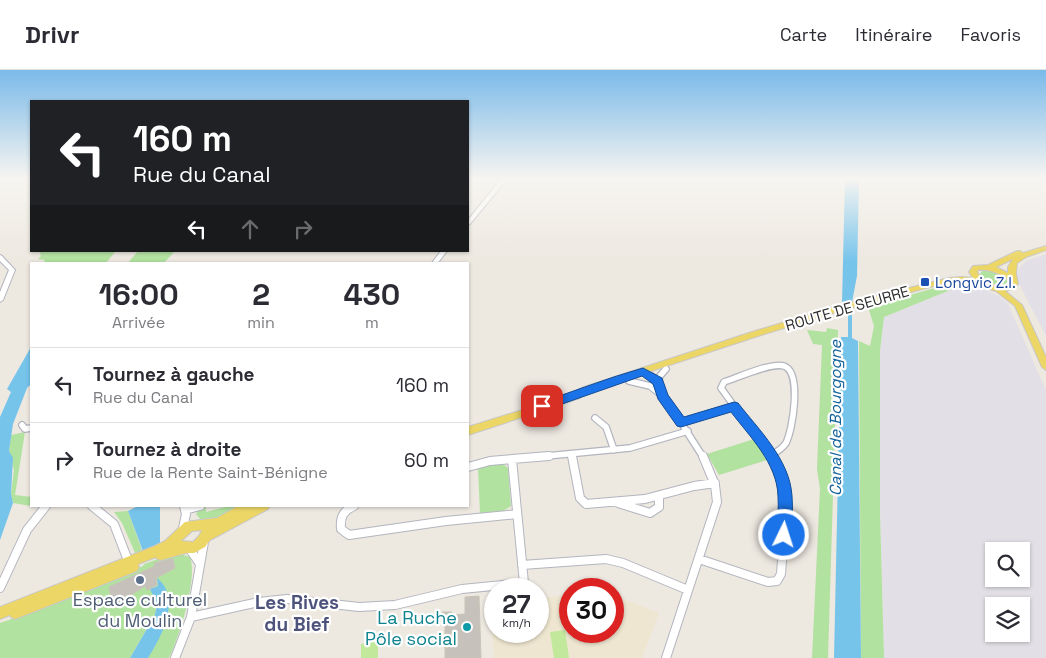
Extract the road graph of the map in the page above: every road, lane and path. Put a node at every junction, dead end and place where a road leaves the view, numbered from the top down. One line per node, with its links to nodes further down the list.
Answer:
1 (482, 206): 2 (street)
2 (469, 222)
3 (1046, 246): 7 (main road, ROUTE DE SEURRE); 10 (main road)
4 (443, 252): 6 (street)
5 (0, 257): 13 (street)
6 (436, 262)
7 (988, 268): 8 (main road, ROUTE DE SEURRE); 10 (main road)
8 (973, 272): 9 (main road); 11 (main road, ROUTE DE SEURRE)
9 (980, 281): 11 (main road, ROUTE DE SEURRE); 12 (main road)
10 (1012, 282): 12 (main road); 15 (main road)
11 (925, 285): 14 (main road, ROUTE DE SEURRE)
12 (996, 288): 16 (main road)
13 (0, 300)
14 (769, 331): 17 (main road, ROUTE DE SEURRE); 18 (main road, ROUTE DE SEURRE)
15 (1046, 353)
16 (1046, 367)
17 (666, 369): 18 (main road, ROUTE DE SEURRE); 20 (street)
18 (645, 372): 19 (main road, ROUTE DE SEURRE); 20 (street); 21 (street); 23 (main road, ROUTE DE SEURRE)
19 (629, 381): 21 (street); 23 (main road, ROUTE DE SEURRE)
20 (658, 382): 22 (street)
21 (650, 386): 22 (street)
22 (663, 396): 26 (street)
23 (572, 397): 29 (main road, ROUTE DE SEURRE)
24 (734, 406): 26 (street); 33 (street); 33 (street)
25 (595, 418): 31 (street)
26 (681, 422): 30 (street)
27 (22, 425): 28 (street)
28 (30, 428)
29 (469, 431)
30 (688, 432): 31 (street); 36 (street)
31 (614, 450): 32 (street)
32 (572, 454): 34 (street); 38 (street)
33 (771, 455): 50 (street)
34 (512, 460): 35 (street); 45 (street)
35 (469, 467)
36 (716, 483): 37 (street); 50 (street)
37 (658, 496): 38 (street); 38 (street)
38 (616, 502)
39 (45, 507): 54 (street)
40 (93, 507): 52 (street)
41 (246, 507): 46 (main road)
42 (262, 507): 46 (main road)
43 (352, 507): 45 (street)
44 (185, 510): 46 (street); 47 (street)
45 (517, 514): 53 (street)
46 (203, 531): 47 (main road); 49 (main road); 51 (street)
47 (181, 534): 48 (main road); 49 (main road)
48 (170, 548): 49 (main road); 52 (main road)
49 (187, 548): 51 (street)
50 (699, 559): 55 (street)
51 (200, 564): 57 (street)
52 (129, 565): 56 (main road)
53 (522, 565): 55 (street); 57 (street)
54 (0, 588)
55 (688, 590): 59 (street)
56 (0, 614)
57 (191, 617): 58 (street)
58 (175, 658)
59 (666, 658)

